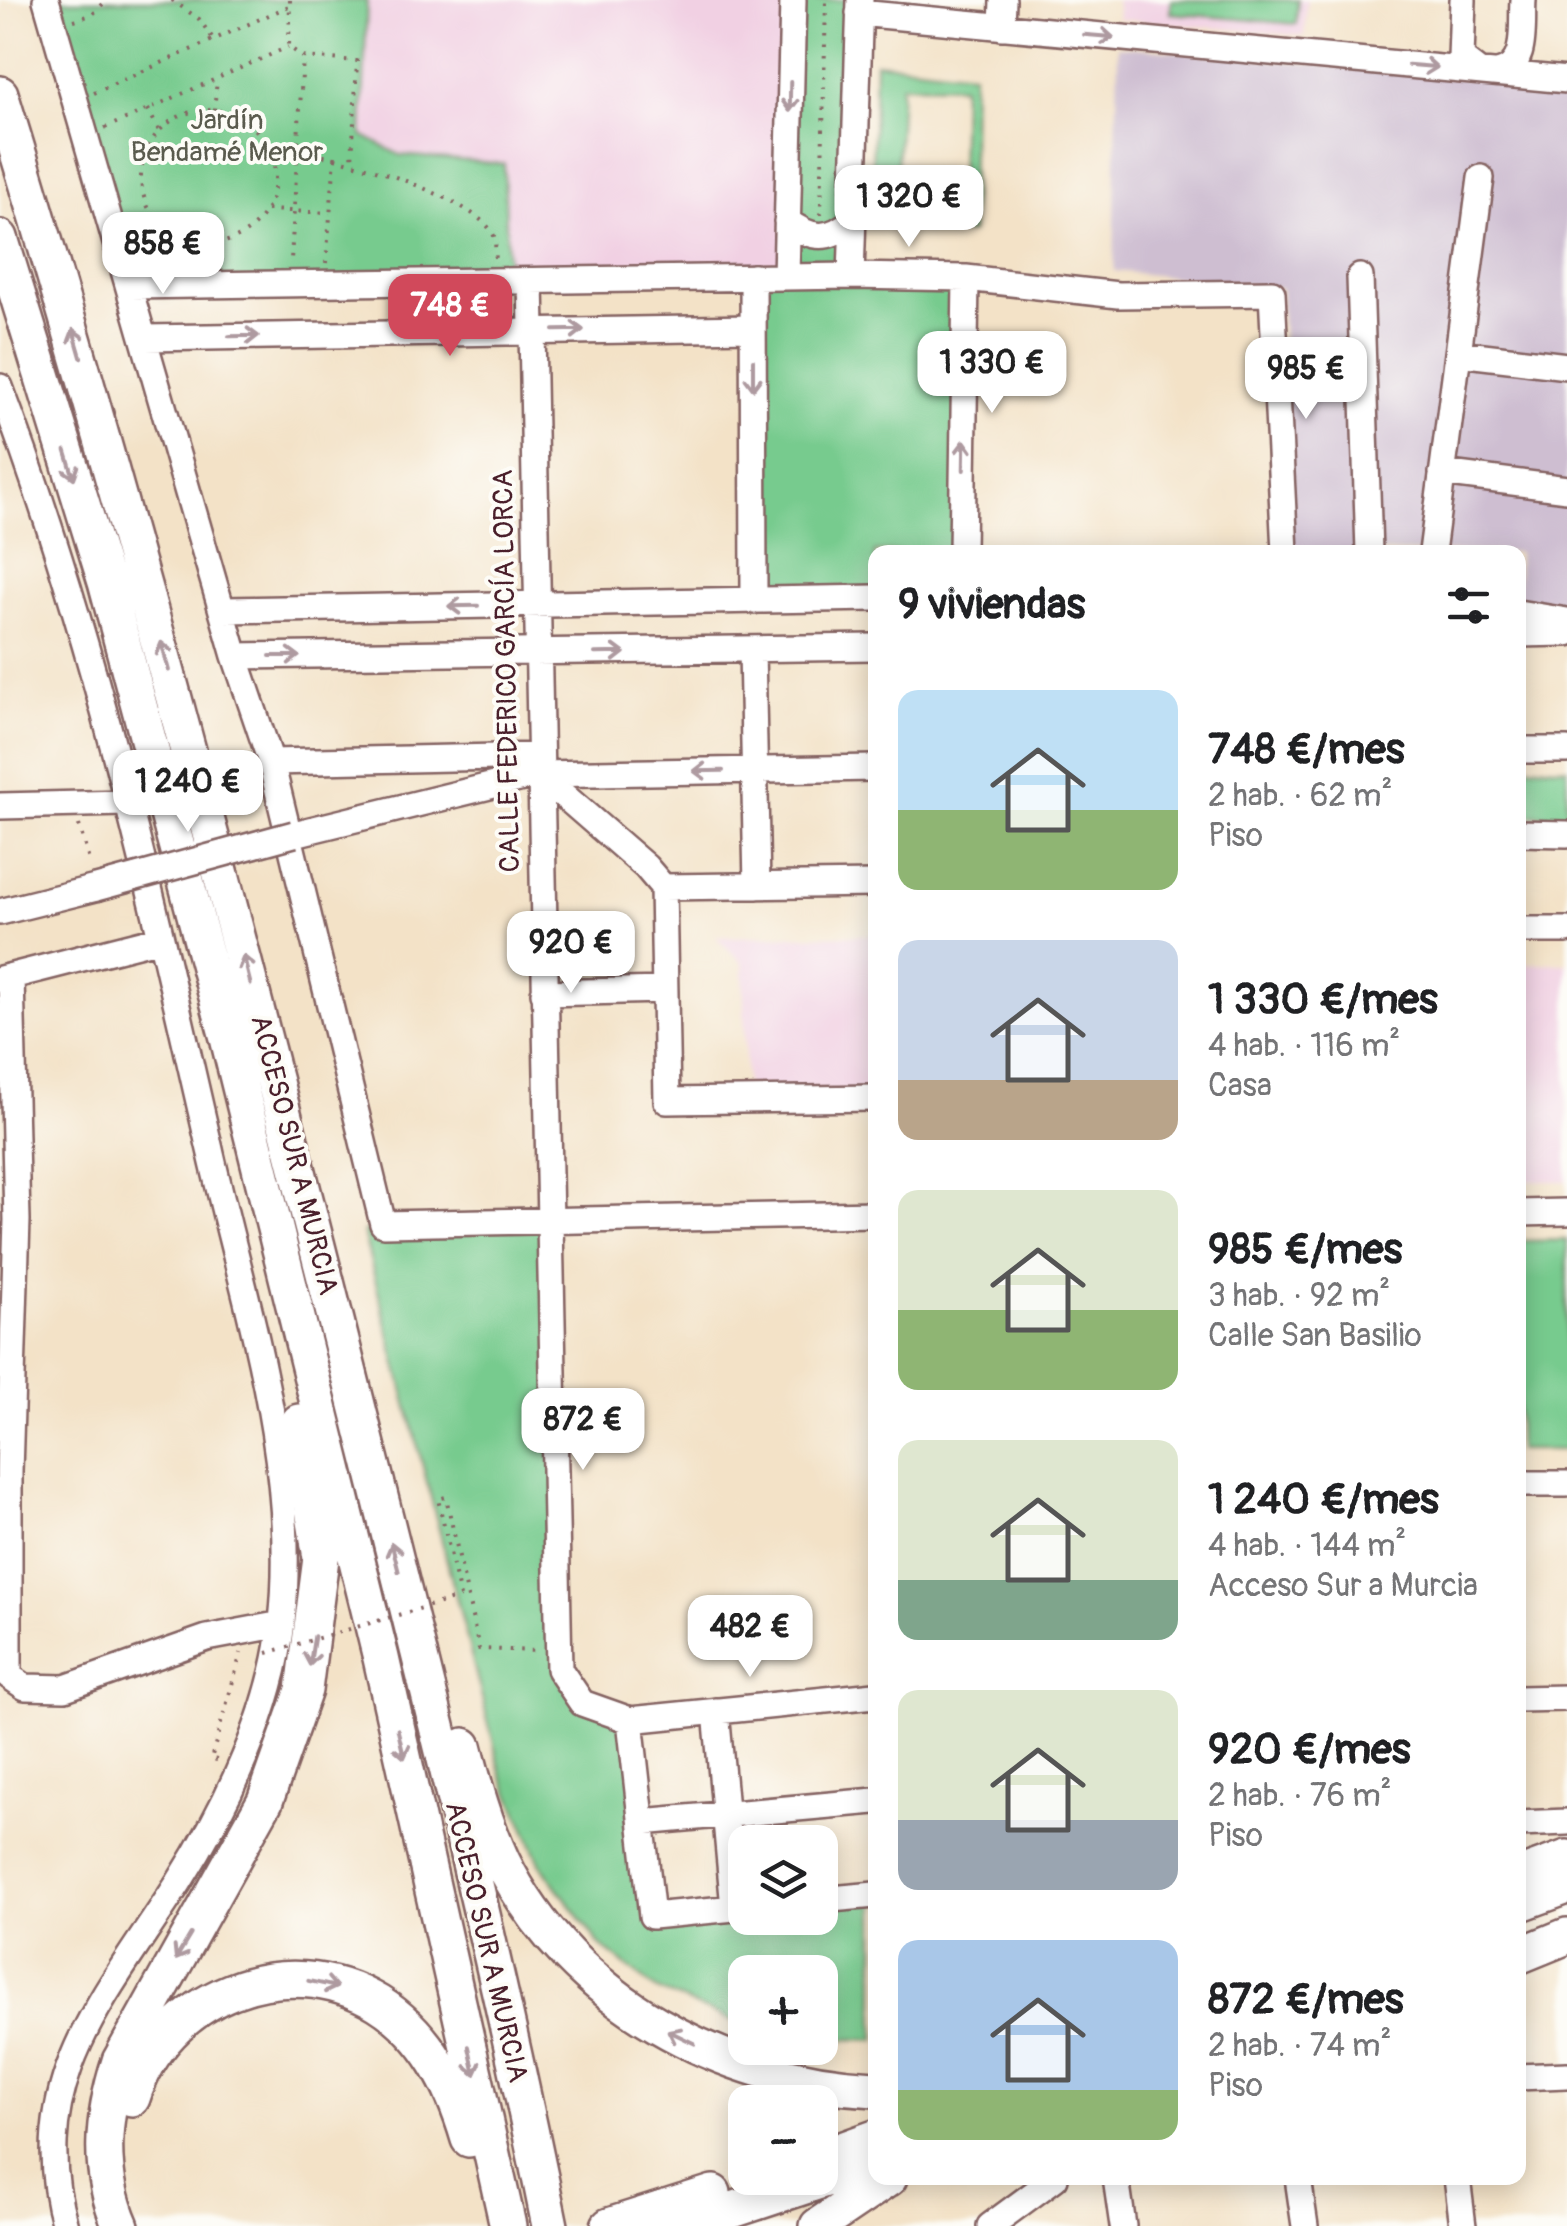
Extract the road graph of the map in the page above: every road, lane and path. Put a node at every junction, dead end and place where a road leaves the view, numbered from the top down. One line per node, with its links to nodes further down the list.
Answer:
1 (46, 0): 13 (street)
2 (108, 0): 13 (path)
3 (172, 0): 15 (path)
4 (793, 0): 35 (street, one-way to 35)
5 (826, 0): 38 (path)
6 (1003, 0): 14 (street)
7 (1463, 0): 18 (street)
8 (1523, 0): 18 (street)
9 (290, 3): 15 (path); 16 (path)
10 (859, 7): 11 (street); 36 (street)
11 (902, 9): 12 (street)
12 (960, 12): 14 (street)
13 (54, 27): 22 (street)
14 (1002, 27): 18 (street, one-way to 18)
15 (214, 40): 22 (path)
16 (290, 47): 17 (path); 19 (path)
17 (302, 57): 27 (path); 30 (path)
18 (1487, 72): 20 (street)
19 (217, 79): 23 (path); 24 (path)
20 (1567, 80)
21 (0, 94): 108 (highway, ACCESO SUR A MURCIA, one-way to 21)
22 (76, 101): 26 (street)
23 (148, 109): 25 (path); 26 (path)
24 (214, 110): 25 (path); 28 (path)
25 (160, 131): 32 (path)
26 (86, 136): 48 (street)
27 (297, 150): 28 (path); 29 (path); 33 (path)
28 (271, 153): 32 (path)
29 (335, 158): 30 (path); 34 (path)
30 (352, 162): 45 (path)
31 (1481, 178): 52 (street)
32 (267, 210): 33 (path)
33 (294, 212): 34 (path); 46 (path)
34 (330, 213): 47 (path)
35 (787, 220): 38 (street); 39 (street)
36 (853, 220): 38 (street); 40 (street)
37 (0, 238): 96 (highway, ACCESO SUR A MURCIA, one-way to 96)
38 (820, 238)
39 (786, 276): 40 (street); 41 (street)
40 (851, 276): 43 (street)
41 (753, 277): 44 (street); 49 (street)
42 (1360, 277): 60 (street)
43 (966, 278): 58 (street, one-way to 43); 59 (street)
44 (531, 281): 45 (street); 50 (street, CALLE FEDERICO GARCÍA LORCA)
45 (497, 282): 47 (street)
46 (290, 284): 47 (street); 48 (street)
47 (324, 284)
48 (131, 286): 51 (street)
49 (752, 328): 50 (street, one-way to 49); 63 (street, one-way to 63)
50 (531, 330): 51 (street, one-way to 50); 64 (street, CALLE FEDERICO GARCÍA LORCA)
51 (146, 338): 65 (street)
52 (1458, 353): 53 (street); 56 (street)
53 (1567, 366)
54 (0, 387): 55 (street)
55 (6, 419): 80 (street)
56 (1442, 473): 57 (street); 61 (street)
57 (1567, 489)
58 (962, 545)
59 (1285, 545)
60 (1369, 545)
61 (1433, 545)
62 (868, 598): 63 (street)
63 (754, 601): 64 (street)
64 (536, 604): 65 (street, one-way to 65); 72 (street, CALLE FEDERICO GARCÍA LORCA)
65 (224, 610): 73 (street)
66 (1526, 614): 67 (street)
67 (1567, 621)
68 (1567, 633): 69 (street)
69 (1526, 634)
70 (868, 647): 71 (street)
71 (752, 650): 72 (street, one-way to 71); 79 (street)
72 (537, 655): 73 (street, one-way to 72); 77 (street, CALLE FEDERICO GARCÍA LORCA)
73 (235, 656): 76 (street)
74 (1526, 750): 75 (street)
75 (1567, 750)
76 (271, 762): 77 (street); 102 (street)
77 (539, 765): 79 (street, one-way to 77); 87 (street); 88 (street, bridge); 95 (street, CALLE FEDERICO GARCÍA LORCA)
78 (868, 768): 79 (street)
79 (756, 770): 86 (street)
80 (126, 803): 81 (street); 92 (street)
81 (74, 805): 82 (street); 88 (path)
82 (0, 806)
83 (1526, 834): 84 (street)
84 (1567, 834)
85 (868, 884): 86 (street)
86 (757, 886): 87 (street)
87 (662, 887): 94 (street)
88 (96, 888): 89 (street)
89 (0, 912)
90 (1526, 930): 91 (street)
91 (1567, 930)
92 (161, 938): 93 (street); 106 (street)
93 (6, 978): 101 (street)
94 (664, 990): 95 (street); 97 (street)
95 (544, 992): 102 (street, CALLE FEDERICO GARCÍA LORCA)
96 (228, 1038): 145 (highway, ACCESO SUR A MURCIA, one-way to 145); 150 (highway, one-way to 150)
97 (868, 1098)
98 (1567, 1212): 99 (street)
99 (1526, 1213)
100 (868, 1214): 102 (street)
101 (9, 1220): 103 (street)
102 (550, 1220): 109 (street, CALLE FEDERICO GARCÍA LORCA)
103 (4, 1472): 107 (street)
104 (1526, 1484): 105 (street)
105 (1567, 1484)
106 (282, 1624): 107 (street); 149 (street)
107 (248, 1629): 116 (path)
108 (419, 1651): 136 (highway, one-way to 108); 153 (highway, ACCESO SUR A MURCIA)
109 (558, 1652): 110 (path, bridge); 115 (street, CALLE FEDERICO GARCÍA LORCA)
110 (267, 1653)
111 (868, 1696): 114 (street)
112 (1567, 1698): 113 (street)
113 (1526, 1699)
114 (716, 1710): 115 (street); 118 (street)
115 (630, 1720): 119 (street)
116 (226, 1743)
117 (868, 1802): 118 (street)
118 (725, 1816): 119 (street); 122 (street)
119 (642, 1822): 130 (street)
120 (1567, 1822): 121 (street)
121 (1526, 1824)
122 (728, 1834)
123 (1567, 1858): 124 (highway)
124 (1526, 1873)
125 (1567, 1886): 128 (highway)
126 (868, 1896): 127 (street)
127 (838, 1898)
128 (1526, 1901)
129 (1567, 1908): 131 (highway)
130 (728, 1909)
131 (1526, 1924)
132 (1567, 1936): 133 (highway)
133 (1526, 1953)
134 (1567, 2075): 135 (street)
135 (1526, 2077)
136 (868, 2088)
137 (868, 2141): 138 (highway)
138 (838, 2151)
139 (868, 2170): 154 (highway)
140 (878, 2185): 155 (highway)
141 (1045, 2185): 147 (street)
142 (1117, 2185): 158 (street)
143 (1299, 2185): 159 (street)
144 (1458, 2185): 160 (street)
145 (498, 2186): 151 (highway, one-way to 145); 152 (highway, ACCESO SUR A MURCIA)
146 (728, 2189): 148 (highway)
147 (1027, 2197): 156 (street); 157 (street)
148 (619, 2223)
149 (65, 2226)
150 (121, 2226)
151 (144, 2226)
152 (508, 2226)
153 (550, 2226)
154 (684, 2226)
155 (818, 2226)
156 (990, 2226)
157 (1032, 2226)
158 (1123, 2226)
159 (1305, 2226)
160 (1463, 2226)

